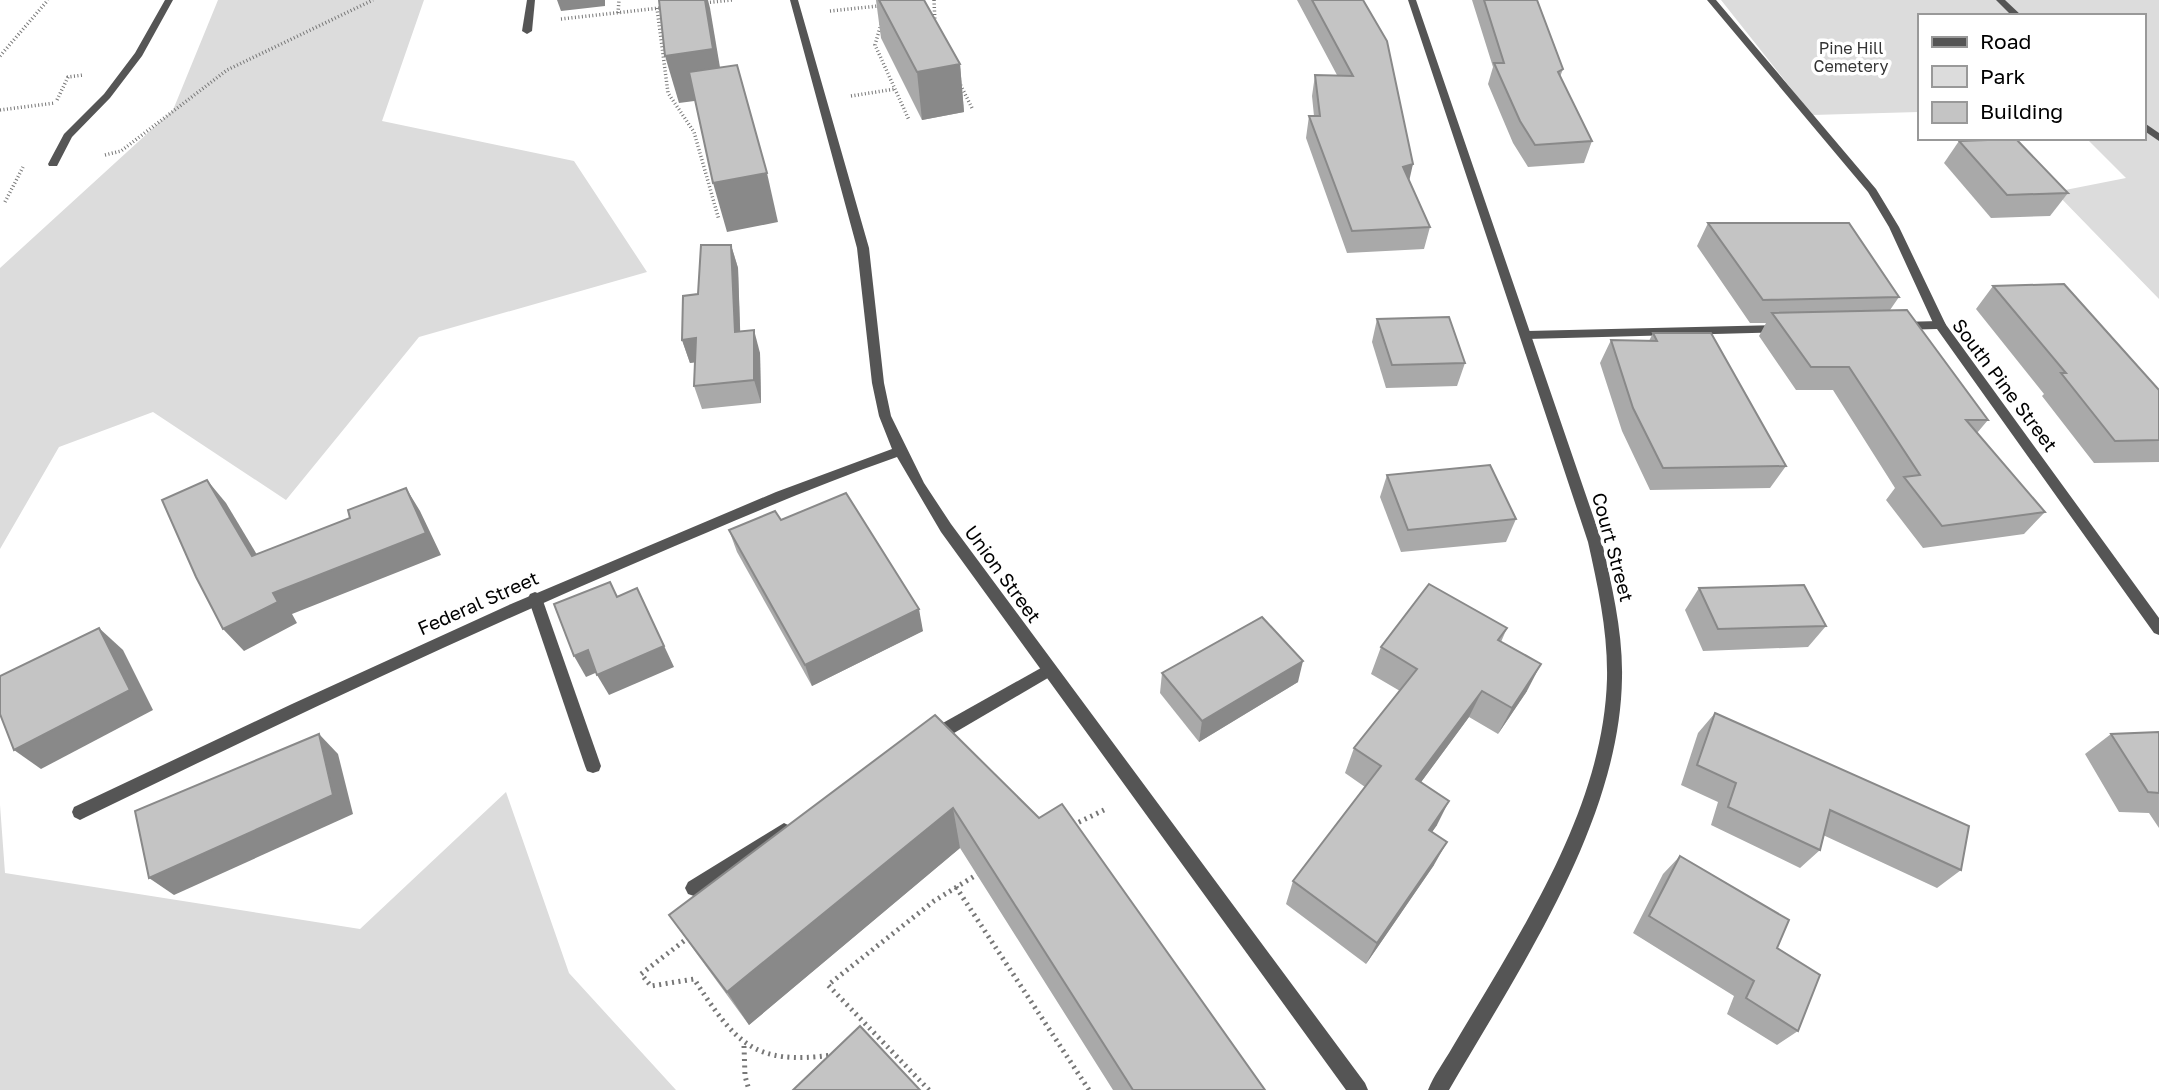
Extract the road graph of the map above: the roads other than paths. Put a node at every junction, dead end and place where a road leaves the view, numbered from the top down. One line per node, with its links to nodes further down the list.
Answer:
1 (169, 0): 11 (street)
2 (531, 0): 8 (street)
3 (794, 0): 16 (street, Union Street)
4 (1412, 0): 15 (street, Court Street)
5 (1711, 0): 12 (street)
6 (2000, 0): 7 (street)
7 (2016, 14)
8 (528, 27)
9 (2145, 127): 10 (street)
10 (2159, 138)
11 (53, 164)
12 (1940, 325): 13 (street, South Pine Street); 18 (street, South Pine Street)
13 (1885, 326)
14 (1789, 329): 15 (street)
15 (1527, 335): 26 (street, Court Street)
16 (900, 451): 17 (street, Federal Street); 19 (street, Union Street)
17 (535, 598): 21 (street); 22 (street, Federal Street)
18 (2159, 629)
19 (1048, 670): 20 (street); 25 (street, Union Street)
20 (921, 744)
21 (593, 766)
22 (80, 811)
23 (796, 823): 24 (street)
24 (694, 888)
25 (1358, 1090)
26 (1438, 1090)

